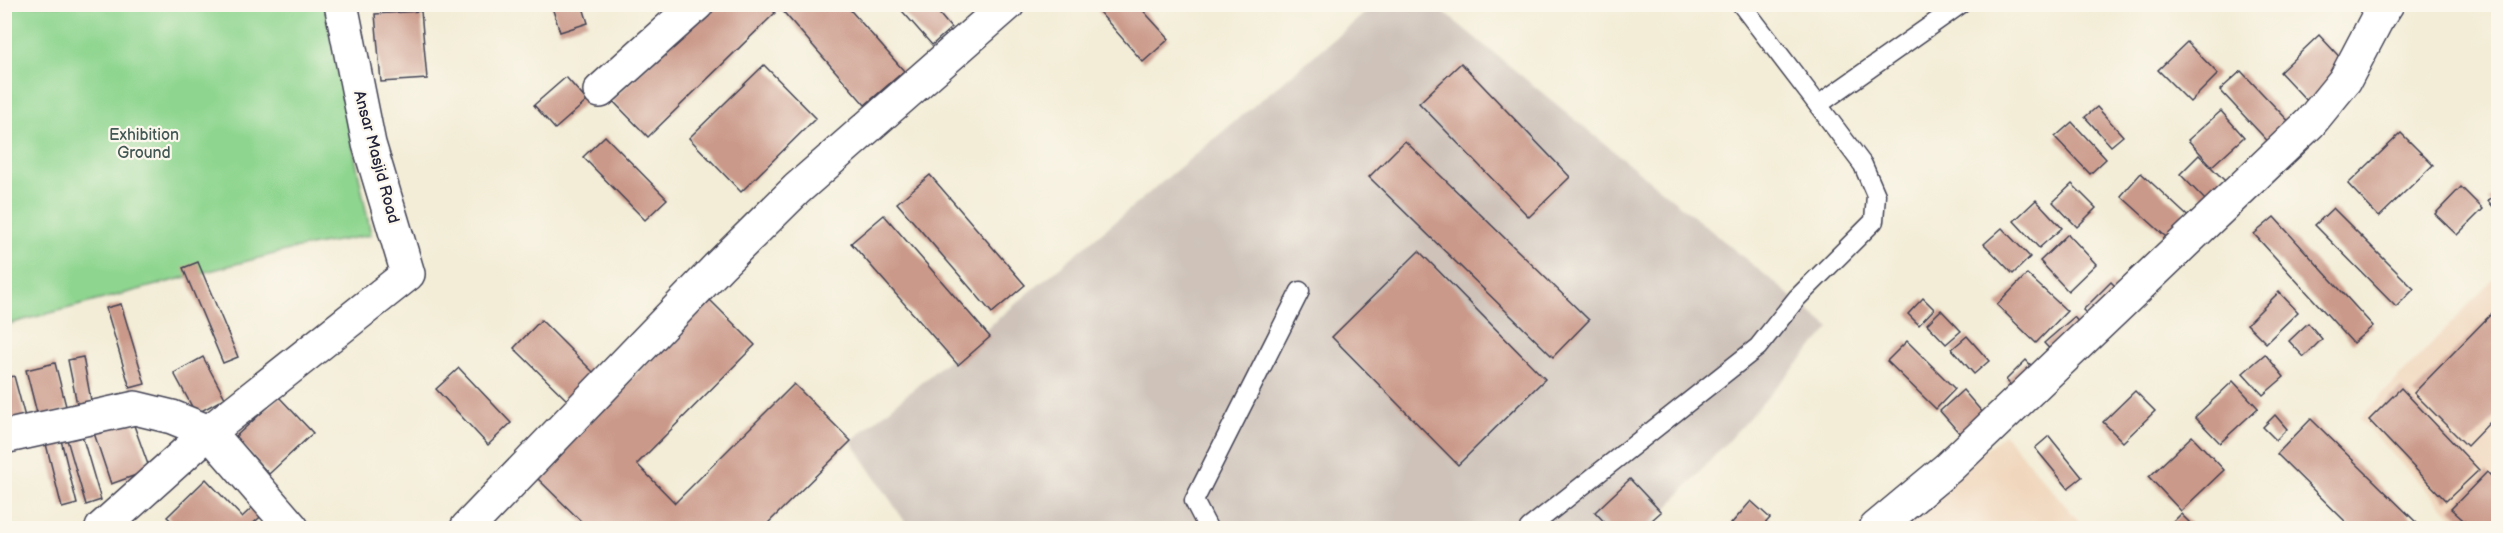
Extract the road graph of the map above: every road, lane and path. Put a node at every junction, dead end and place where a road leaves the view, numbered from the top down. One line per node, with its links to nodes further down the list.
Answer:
1 (341, 4): 10 (street, Ansar Masjid Road)
2 (697, 4): 7 (street)
3 (1008, 4): 14 (street)
4 (1740, 4): 8 (lane)
5 (1961, 4): 8 (lane)
6 (2387, 4): 17 (street)
7 (600, 91)
8 (1818, 105): 16 (lane)
9 (1300, 291): 15 (lane)
10 (209, 432): 11 (street); 12 (street); 13 (street)
11 (4, 437)
12 (102, 528)
13 (292, 528)
14 (467, 528)
15 (1208, 528)
16 (1529, 528)
17 (1876, 528)

